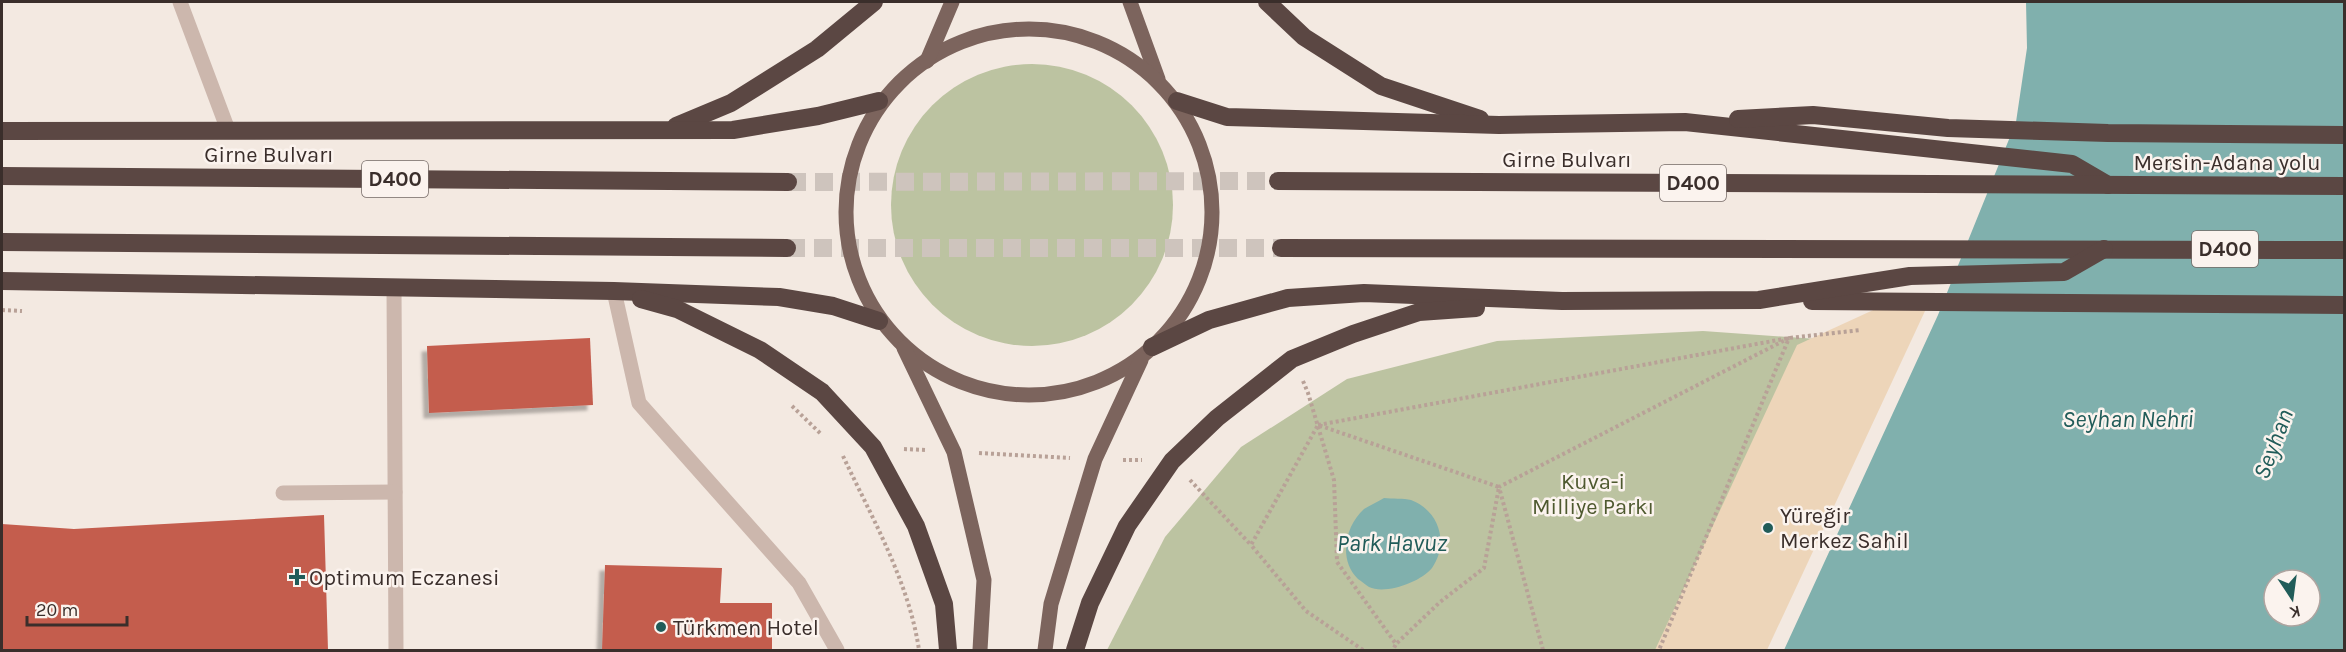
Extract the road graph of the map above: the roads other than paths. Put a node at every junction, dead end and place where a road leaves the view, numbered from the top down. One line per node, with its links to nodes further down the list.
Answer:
1 (180, 2): 12 (street)
2 (874, 2): 13 (highway)
3 (952, 2): 6 (main road)
4 (1130, 2): 7 (main road)
5 (1267, 2): 11 (highway)
6 (927, 61): 7 (main road); 8 (main road)
7 (1158, 79): 9 (main road)
8 (879, 100): 13 (highway); 32 (main road)
9 (1177, 101): 11 (highway); 34 (main road)
10 (1685, 122): 11 (highway); 15 (highway); 19 (highway)
11 (1499, 125)
12 (228, 130): 13 (highway); 14 (highway)
13 (667, 130)
14 (2, 131)
15 (2344, 135)
16 (2, 176): 18 (highway, Girne Bulvarı / D400)
17 (1278, 181): 19 (highway, Girne Bulvarı / D400)
18 (788, 182)
19 (2109, 186): 20 (highway, Mersin-Adana yolu / D400)
20 (2344, 186)
21 (2, 242): 22 (highway)
22 (787, 248)
23 (1281, 248): 24 (highway, D400)
24 (2106, 248): 25 (highway, D400); 29 (highway)
25 (2344, 250)
26 (2, 281): 27 (highway)
27 (394, 288): 28 (highway); 35 (street)
28 (614, 291): 32 (highway); 38 (street); 39 (highway)
29 (1759, 300): 30 (highway); 31 (highway)
30 (1562, 301): 34 (highway); 42 (highway)
31 (2344, 305)
32 (879, 321): 33 (main road)
33 (904, 348): 34 (main road); 40 (main road)
34 (1147, 354): 41 (main road)
35 (395, 492): 36 (street); 37 (street)
36 (283, 493)
37 (396, 651)
38 (837, 651)
39 (948, 651)
40 (980, 651)
41 (1045, 651)
42 (1075, 651)

